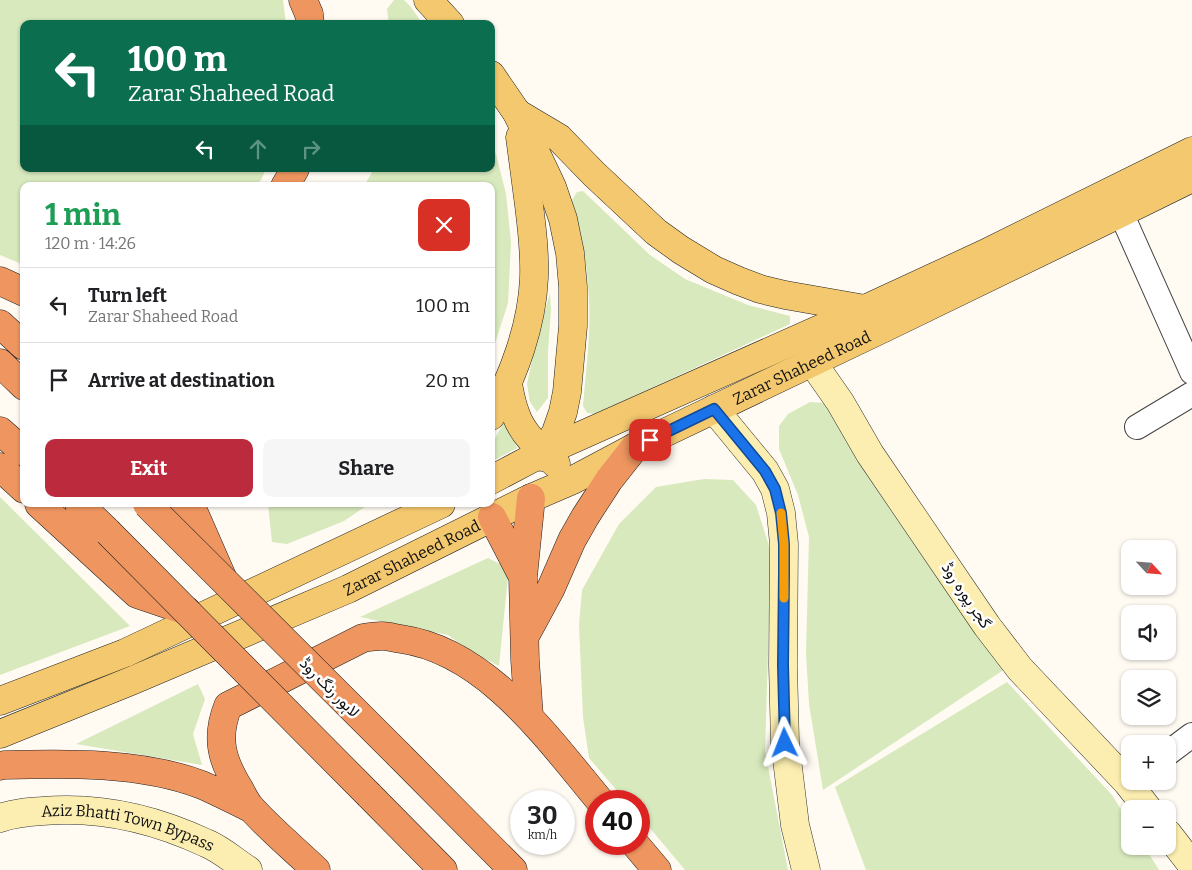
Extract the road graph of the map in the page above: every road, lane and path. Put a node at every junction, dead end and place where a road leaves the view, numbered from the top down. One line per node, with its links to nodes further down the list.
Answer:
1 (303, 0): 3 (highway)
2 (428, 0): 4 (main road)
3 (309, 20)
4 (446, 20)
5 (495, 81): 6 (main road)
6 (517, 113): 12 (main road); 19 (main road); 27 (main road)
7 (1192, 151): 12 (main road, Zarar Shaheed Road)
8 (1192, 178): 9 (main road, Zarar Shaheed Road)
9 (1121, 213): 15 (main road, Zarar Shaheed Road); 17 (street)
10 (0, 281): 11 (highway)
11 (20, 290)
12 (865, 309): 27 (main road, Zarar Shaheed Road)
13 (0, 324): 14 (highway)
14 (20, 342)
15 (812, 362): 22 (main road, Zarar Shaheed Road); 51 (street, گجر پورہ روڈ)
16 (0, 363): 18 (highway)
17 (1192, 372)
18 (20, 382)
19 (508, 384): 21 (main road); 27 (main road)
20 (1192, 394): 23 (street)
21 (495, 408)
22 (714, 409): 25 (main road, Zarar Shaheed Road); 63 (street)
23 (1137, 427)
24 (0, 430): 26 (highway)
25 (635, 447): 30 (main road, Zarar Shaheed Road); 44 (highway)
26 (20, 448)
27 (544, 452): 29 (main road, Zarar Shaheed Road); 30 (main road); 32 (main road)
28 (0, 467): 31 (highway)
29 (495, 478)
30 (573, 480): 32 (main road, Zarar Shaheed Road)
31 (20, 485)
32 (531, 498): 39 (main road, Zarar Shaheed Road); 41 (highway)
33 (42, 507): 43 (highway)
34 (81, 507): 43 (highway, bridge)
35 (150, 507): 42 (highway, لاہور رنگ روڈ, bridge)
36 (187, 507): 42 (highway)
37 (396, 507): 40 (main road)
38 (435, 507): 40 (main road)
39 (489, 510): 41 (highway); 47 (main road, Zarar Shaheed Road)
40 (384, 531): 45 (main road)
41 (523, 578): 44 (highway)
42 (224, 581): 61 (highway, لاہور رنگ روڈ, bridge)
43 (187, 611): 60 (highway, bridge)
44 (525, 636): 46 (highway)
45 (0, 701)
46 (529, 716): 52 (highway); 53 (highway)
47 (0, 734)
48 (1192, 735): 49 (street)
49 (1176, 747)
50 (0, 766): 53 (highway)
51 (1121, 774)
52 (591, 790)
53 (250, 808): 59 (highway)
54 (0, 818): 58 (street, Aziz Bhatti Town Bypass)
55 (1176, 844): 57 (street)
56 (644, 855): 62 (highway)
57 (1192, 865)
58 (248, 870)
59 (316, 870)
60 (443, 870)
61 (513, 870)
62 (656, 870)
63 (806, 870)

